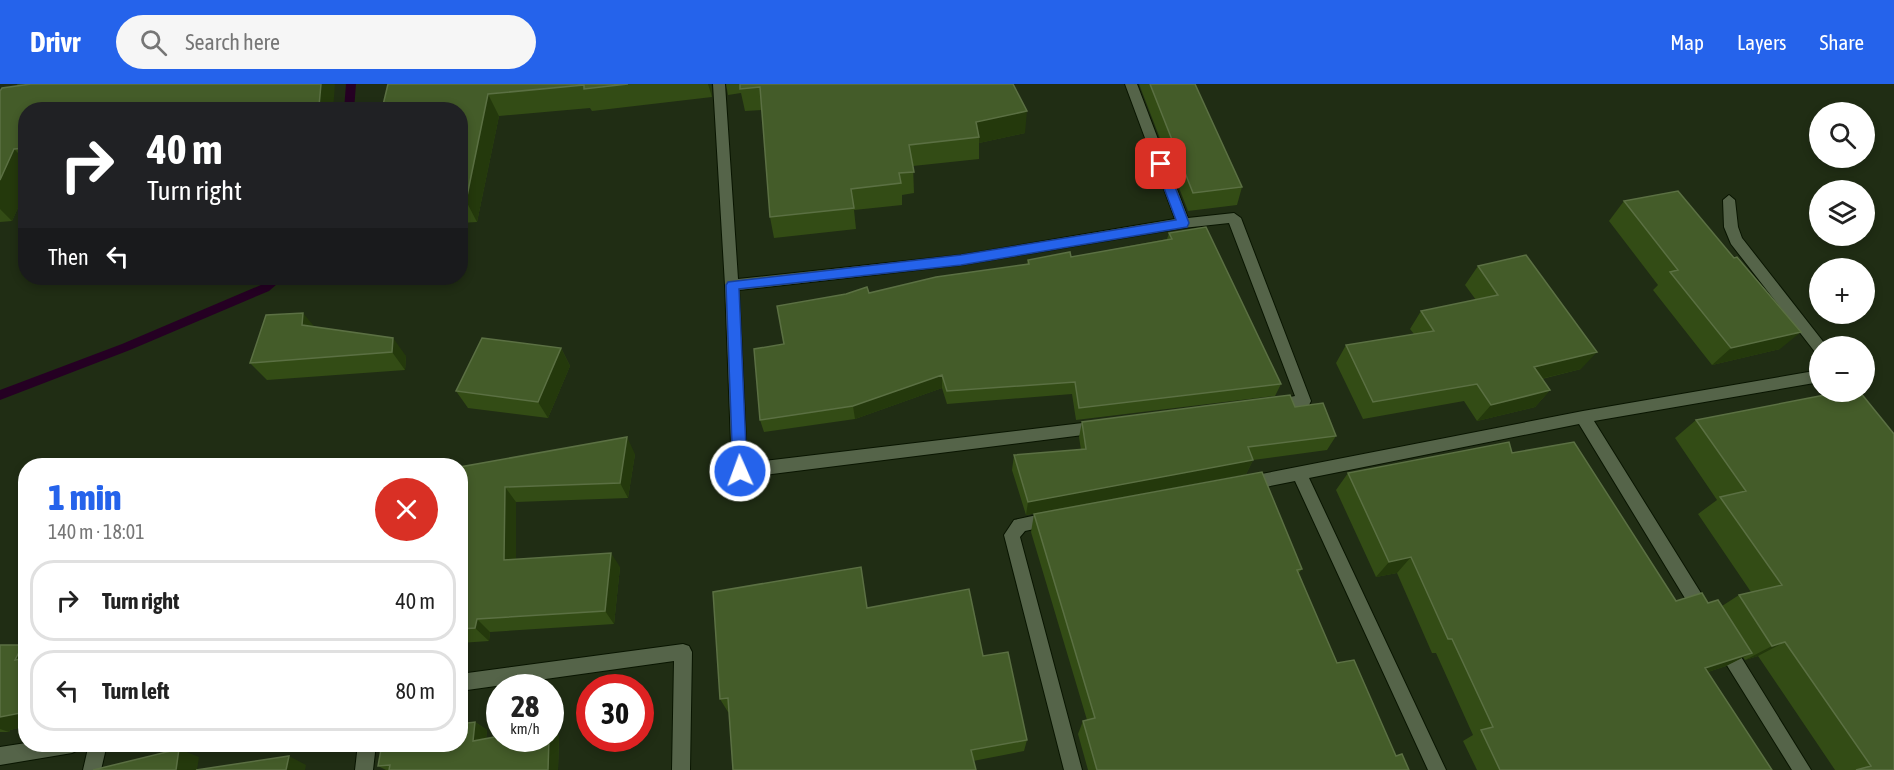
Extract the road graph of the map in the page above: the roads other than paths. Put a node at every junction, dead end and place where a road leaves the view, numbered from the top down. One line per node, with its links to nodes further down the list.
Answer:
1 (719, 84): 5 (street)
2 (1131, 84): 4 (street)
3 (1729, 200): 6 (street)
4 (1183, 223): 5 (street); 8 (street)
5 (732, 285): 10 (street)
6 (1811, 336)
7 (1809, 378): 9 (street)
8 (1257, 407)
9 (1582, 417): 11 (street); 24 (street)
10 (1116, 424)
11 (1300, 475): 12 (street); 23 (street)
12 (1230, 487)
13 (1066, 516): 22 (street)
14 (468, 682): 21 (street)
15 (24, 752): 18 (street)
16 (96, 752): 19 (street)
17 (366, 752): 20 (street)
18 (0, 756)
19 (92, 770)
20 (364, 770)
21 (681, 770)
22 (1073, 770)
23 (1437, 770)
24 (1802, 770)

